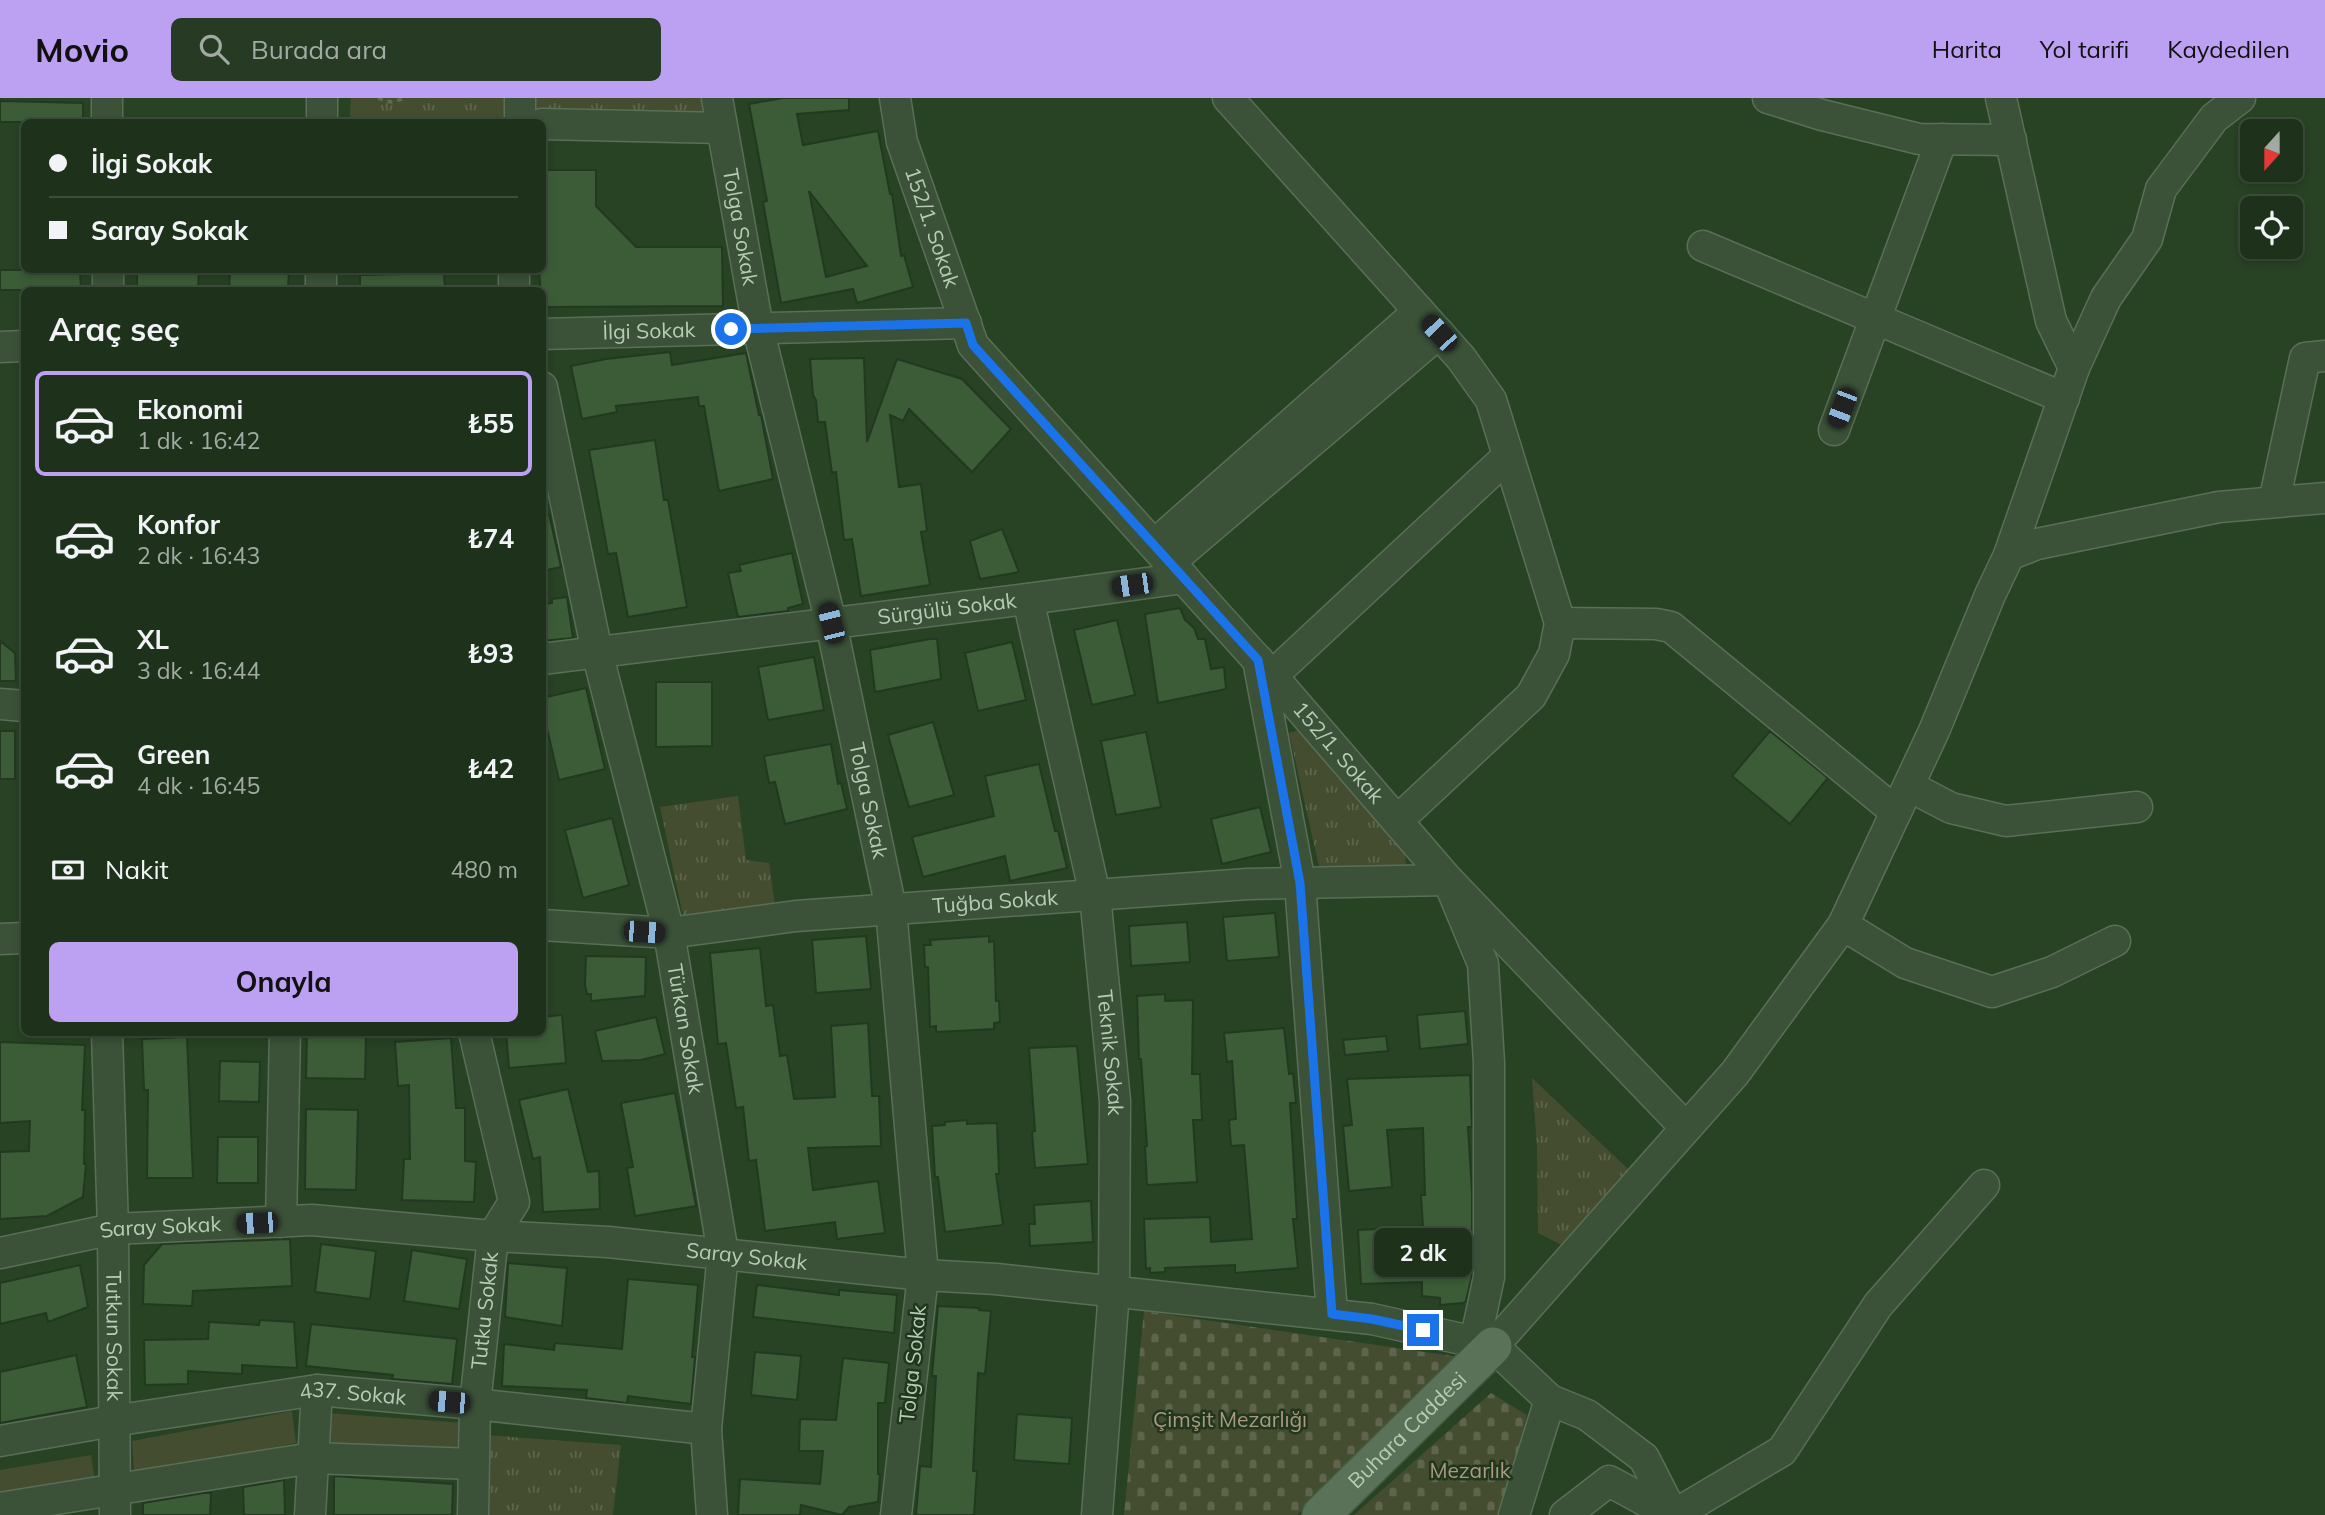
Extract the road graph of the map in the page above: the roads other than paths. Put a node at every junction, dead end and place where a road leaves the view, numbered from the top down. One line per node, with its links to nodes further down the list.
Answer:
1 (107, 98): 10 (street)
2 (322, 98): 11 (street)
3 (520, 98): 12 (street)
4 (717, 98): 14 (street, Tolga Sokak)
5 (895, 98): 20 (street, 152/1. Sokak)
6 (1228, 98): 18 (street)
7 (1768, 98): 15 (street)
8 (2001, 98): 16 (street)
9 (2240, 98): 27 (street)
10 (107, 119)
11 (322, 119)
12 (520, 119)
13 (546, 124): 14 (street)
14 (722, 128): 21 (street, Tolga Sokak)
15 (1942, 139): 16 (street); 19 (street)
16 (2011, 140): 27 (street)
17 (1703, 246): 19 (street)
18 (1419, 311): 22 (street); 35 (street)
19 (1877, 318): 28 (street); 30 (street)
20 (966, 323): 21 (street, İlgi Sokak); 35 (street, 152/1. Sokak)
21 (758, 328): 23 (street, İlgi Sokak); 37 (street, Tolga Sokak)
22 (1439, 333): 31 (street); 35 (street)
23 (546, 334)
24 (21, 346): 25 (street)
25 (0, 347)
26 (2325, 356): 33 (street)
27 (2074, 368): 28 (street)
28 (2064, 398): 34 (street)
29 (546, 406): 39 (street, Türkan Sokak)
30 (1833, 430)
31 (1507, 457): 38 (street); 41 (street)
32 (2325, 498): 33 (street)
33 (2274, 502): 34 (street)
34 (2009, 555): 44 (street)
35 (1169, 562): 36 (street, Sürgülü Sokak); 41 (street, 152/1. Sokak)
36 (1028, 599): 37 (street, Sürgülü Sokak); 50 (street, Teknik Sokak)
37 (831, 623): 39 (street, Sürgülü Sokak); 51 (street, Tolga Sokak)
38 (1560, 623): 46 (street); 47 (street)
39 (597, 652): 40 (street, Sürgülü Sokak); 54 (street, Türkan Sokak)
40 (546, 658)
41 (1265, 668): 47 (street, 152/1. Sokak); 49 (street)
42 (0, 704): 43 (street)
43 (21, 706)
44 (1909, 786): 45 (street); 46 (street)
45 (2137, 807)
46 (1896, 812): 53 (street)
47 (1396, 821): 48 (street, 152/1. Sokak)
48 (1448, 880): 49 (street, Tuğba Sokak); 61 (street, 152/1. Sokak); 71 (street)
49 (1300, 883): 50 (street, Tuğba Sokak); 70 (street)
50 (1094, 895): 51 (street, Tuğba Sokak); 69 (street, Teknik Sokak)
51 (891, 909): 54 (street, Tuğba Sokak); 68 (street, Tolga Sokak)
52 (546, 925): 54 (street, Tuğba Sokak)
53 (1843, 925): 57 (street); 61 (street)
54 (669, 933): 67 (street, Türkan Sokak)
55 (21, 938): 56 (street)
56 (0, 939)
57 (2115, 941)
58 (107, 1036): 64 (street, Tutkun Sokak)
59 (285, 1036): 63 (street)
60 (475, 1036): 65 (street, Tutku Sokak)
61 (1686, 1128): 71 (street)
62 (1984, 1185): 90 (street)
63 (281, 1222): 64 (street, Saray Sokak); 65 (street, Saray Sokak)
64 (113, 1229): 66 (street, Saray Sokak); 75 (street, Tutkun Sokak)
65 (493, 1236): 67 (street, Saray Sokak); 74 (street, Tutku Sokak)
66 (0, 1253)
67 (723, 1253): 68 (street, Saray Sokak); 76 (street, Türkan Sokak)
68 (923, 1275): 69 (street, Saray Sokak); 86 (street, Tolga Sokak)
69 (1114, 1291): 70 (street, Saray Sokak); 87 (street, Teknik Sokak)
70 (1332, 1314): 71 (street, Saray Sokak)
71 (1484, 1344): 73 (street); 88 (main road, Buhara Caddesi)
72 (317, 1390): 74 (street, 437. Sokak); 75 (street, 437. Sokak); 78 (street)
73 (1550, 1400): 89 (street); 90 (street)
74 (475, 1404): 76 (street, 437. Sokak); 79 (street, Tutku Sokak)
75 (113, 1420): 77 (street, 437. Sokak); 80 (street, Tutkun Sokak)
76 (706, 1429): 85 (street, Türkan Sokak)
77 (0, 1441)
78 (312, 1458): 79 (street); 80 (street); 83 (street)
79 (473, 1464): 84 (street, Tutku Sokak)
80 (116, 1502): 81 (street)
81 (0, 1508)
82 (1570, 1513): 90 (street)
83 (310, 1515)
84 (473, 1515)
85 (712, 1515)
86 (896, 1515)
87 (1097, 1515)
88 (1321, 1515)
89 (1514, 1515)
90 (1673, 1515)

